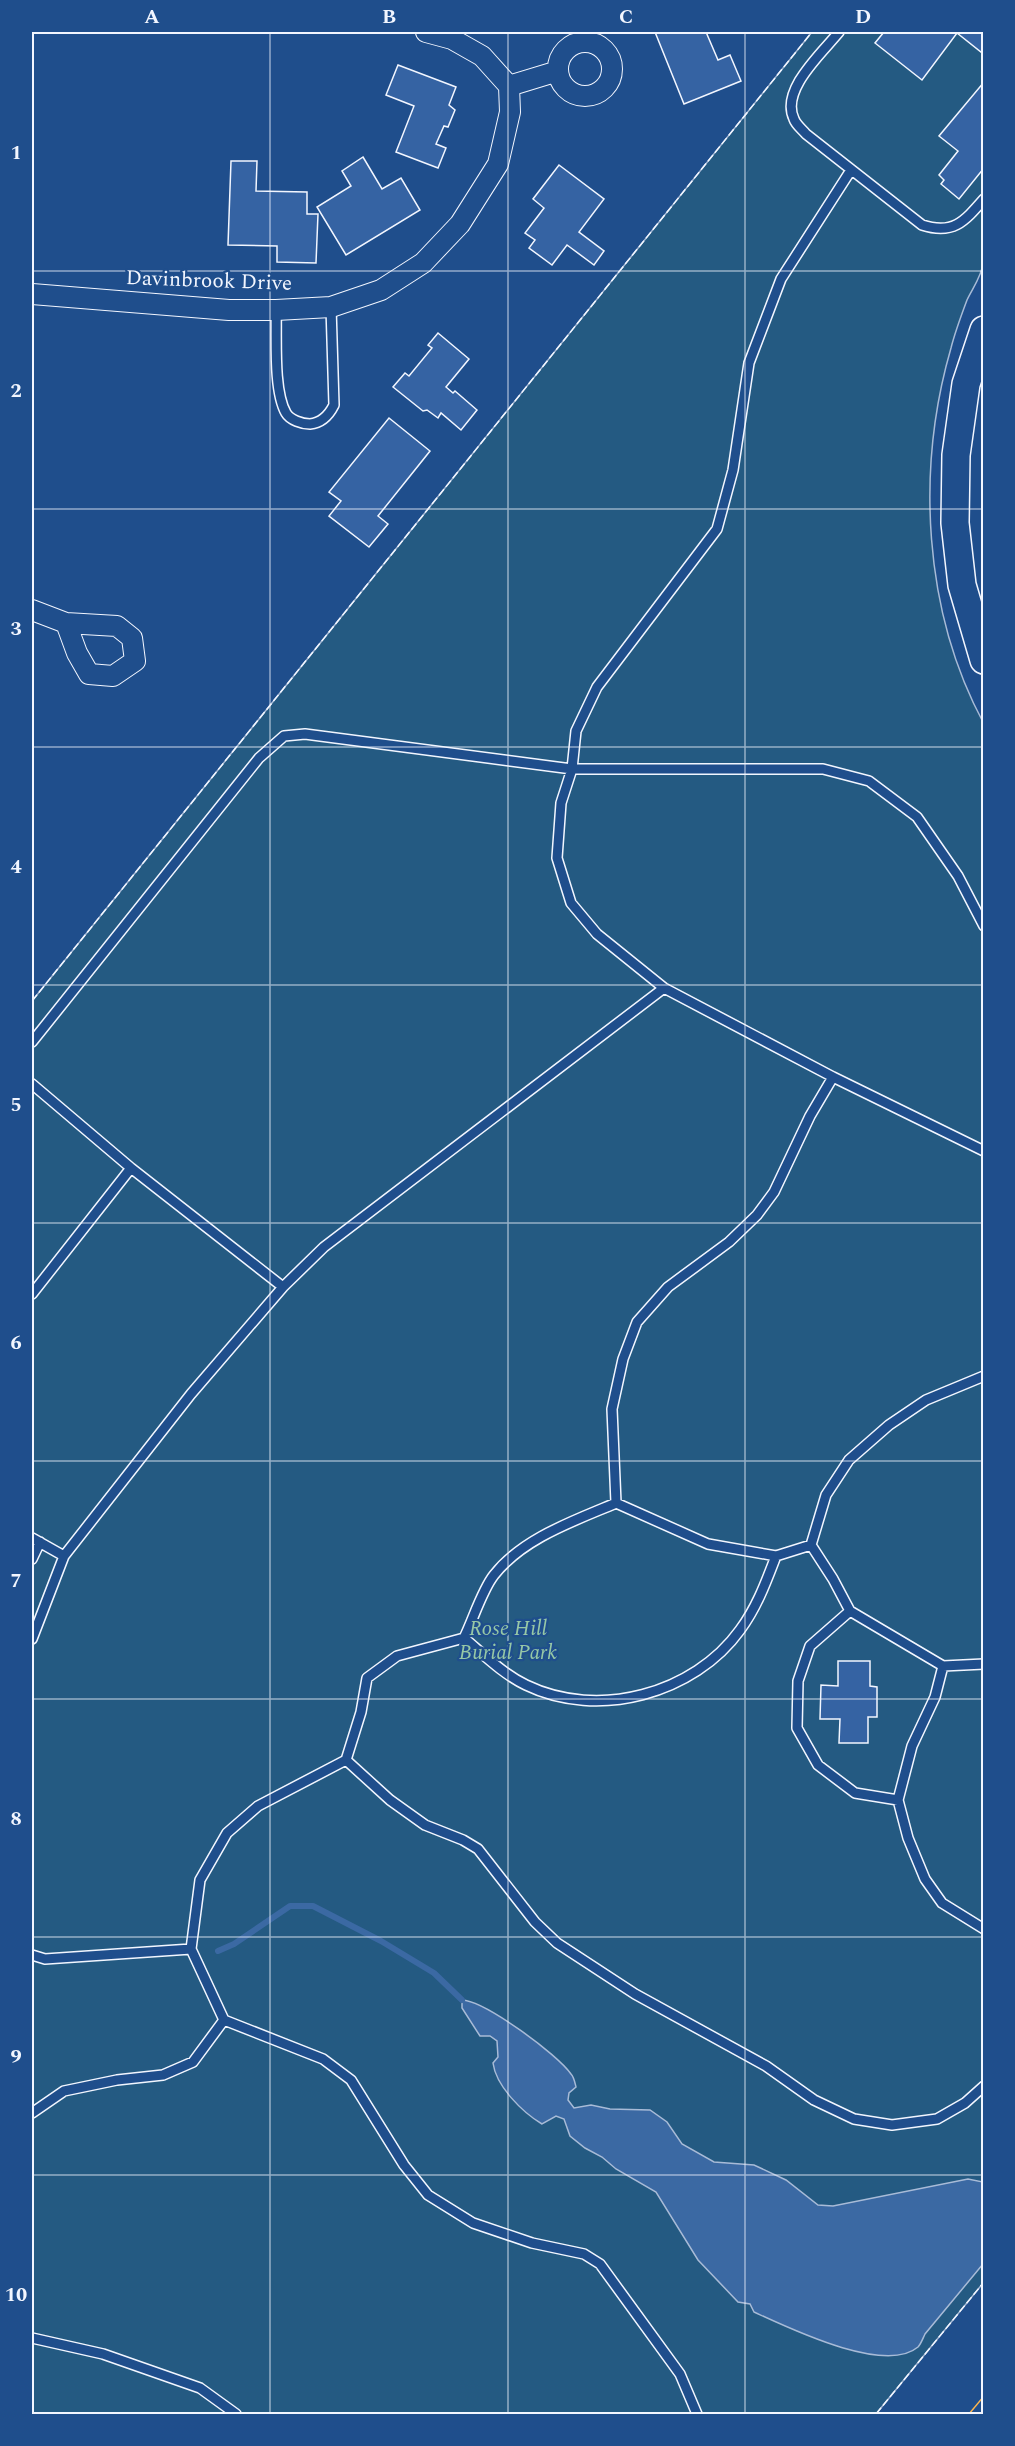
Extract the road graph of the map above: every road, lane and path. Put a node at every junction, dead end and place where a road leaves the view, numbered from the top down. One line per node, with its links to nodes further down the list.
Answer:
1 (426, 32): 4 (street)
2 (839, 32): 5 (lane)
3 (558, 71): 4 (street)
4 (509, 86): 8 (street, Davinbrook Drive)
5 (851, 170): 6 (lane); 14 (lane)
6 (984, 200)
7 (32, 294): 9 (street, Davinbrook Drive)
8 (331, 307): 9 (street, Davinbrook Drive); 9 (lane)
9 (276, 310)
10 (984, 330): 13 (main road)
11 (32, 610): 12 (street)
12 (66, 623)
13 (984, 660)
14 (572, 769): 15 (lane); 16 (lane); 17 (lane)
15 (984, 926)
16 (664, 988): 18 (lane); 22 (lane)
17 (32, 1042)
18 (833, 1077): 20 (lane); 25 (lane)
19 (32, 1084): 21 (lane)
20 (984, 1151)
21 (131, 1168): 22 (lane); 23 (lane)
22 (283, 1287): 28 (lane)
23 (32, 1294)
24 (984, 1376): 27 (lane)
25 (616, 1503): 29 (lane); 32 (lane)
26 (36, 1540): 28 (lane); 30 (lane)
27 (811, 1545): 29 (lane); 31 (lane)
28 (64, 1556): 33 (lane)
29 (776, 1556): 32 (lane)
30 (32, 1559)
31 (850, 1611): 35 (lane); 37 (lane)
32 (464, 1638): 36 (lane)
33 (32, 1639)
34 (984, 1664): 35 (lane)
35 (943, 1665): 37 (lane)
36 (346, 1760): 39 (lane); 42 (lane)
37 (898, 1800): 38 (lane)
38 (984, 1929)
39 (191, 1949): 40 (lane); 41 (lane)
40 (32, 1955)
41 (224, 2020): 43 (lane); 46 (lane)
42 (984, 2086)
43 (32, 2113)
44 (32, 2338): 45 (lane)
45 (236, 2415)
46 (697, 2415)

